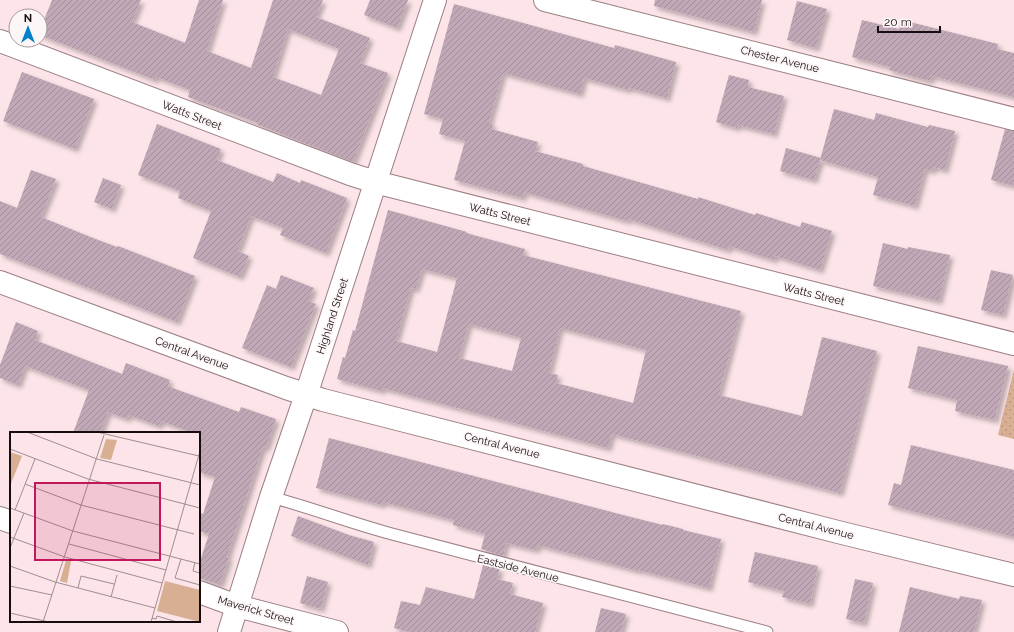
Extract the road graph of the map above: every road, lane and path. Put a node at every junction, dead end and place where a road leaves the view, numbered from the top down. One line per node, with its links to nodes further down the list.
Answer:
1 (435, 0): 5 (street, Highland Street)
2 (545, 0): 4 (street, Chester Avenue)
3 (0, 41): 5 (street, Watts Street)
4 (1014, 119)
5 (375, 182): 7 (street, Watts Street); 8 (street, Highland Street)
6 (0, 282): 8 (street, Central Avenue)
7 (1014, 344)
8 (306, 395): 9 (street, Highland Street); 12 (street, Central Avenue)
9 (271, 497): 14 (street, Highland Street); 17 (lane, Eastside Avenue)
10 (0, 518): 11 (street)
11 (10, 522)
12 (1014, 575)
13 (200, 592): 14 (street, Maverick Street)
14 (237, 606): 15 (street, Highland Street); 16 (street, Maverick Street)
15 (229, 632)
16 (338, 632)
17 (767, 632)

